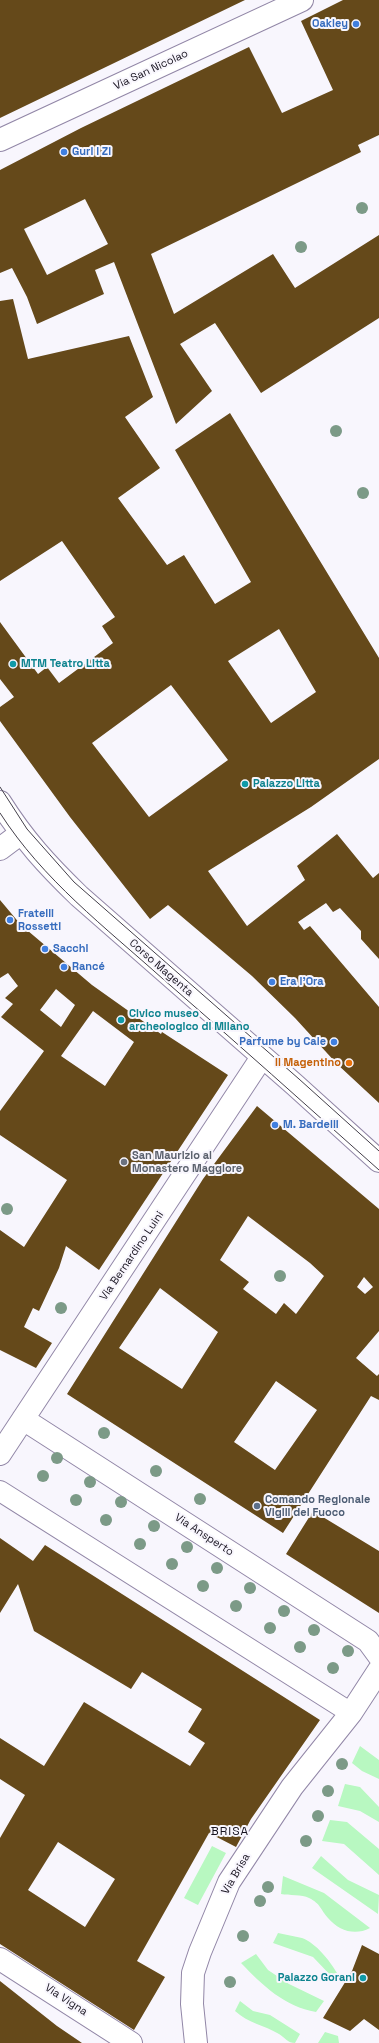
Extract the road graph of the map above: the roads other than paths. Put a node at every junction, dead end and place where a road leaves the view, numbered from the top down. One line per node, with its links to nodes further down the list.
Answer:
1 (302, 0): 2 (street, Via San Nicolao)
2 (0, 140)
3 (0, 802): 4 (street, Corso Magenta)
4 (10, 833): 5 (street); 6 (street, Corso Magenta)
5 (0, 849)
6 (262, 1057): 7 (street, Corso Magenta); 8 (street, Via Bernardino Luini)
7 (379, 1161)
8 (23, 1418): 9 (street, Via Bernardino Luini); 11 (street, Via Ansperto)
9 (0, 1454)
10 (0, 1491): 13 (street)
11 (379, 1656)
12 (379, 1670): 13 (street, Via Brisa)
13 (351, 1713): 16 (street, Via Brisa)
14 (0, 1958): 15 (street, Via Vigna)
15 (131, 2043)
16 (196, 2043)

